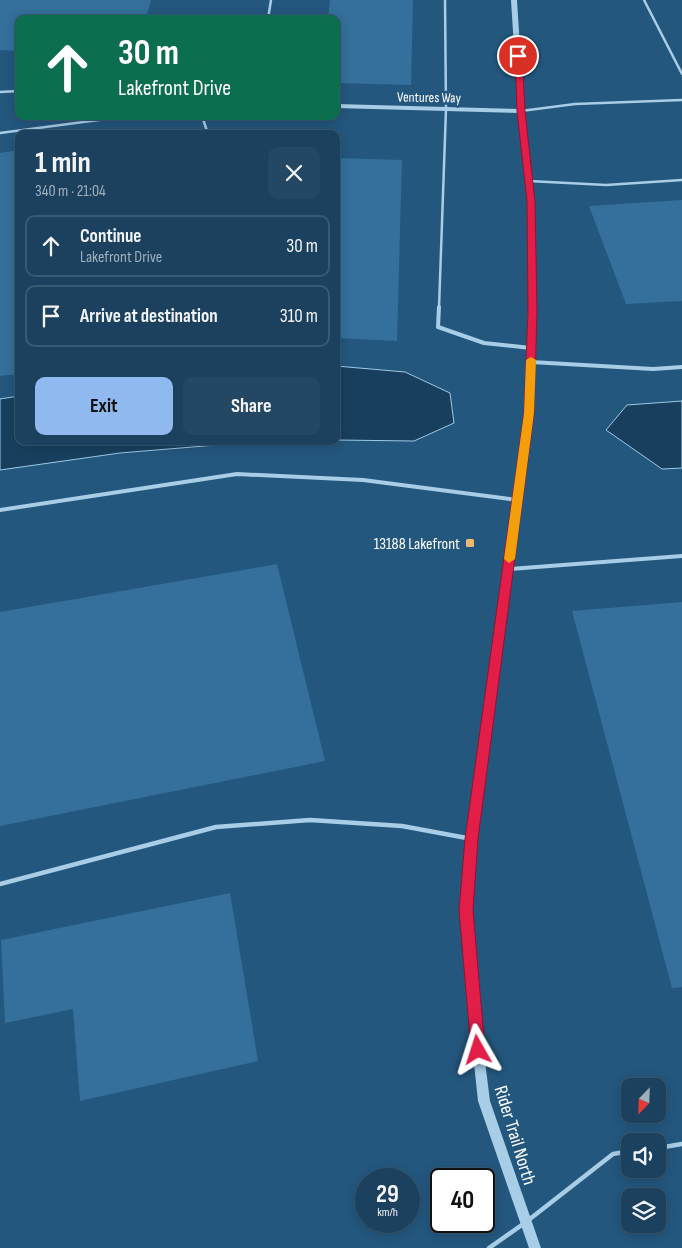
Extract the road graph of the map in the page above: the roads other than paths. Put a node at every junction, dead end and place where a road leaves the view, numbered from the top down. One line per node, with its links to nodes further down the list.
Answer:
1 (272, 0): 5 (lane)
2 (445, 0): 11 (lane)
3 (514, 0): 12 (street, Rider Trail North)
4 (644, 0): 6 (lane)
5 (269, 15)
6 (682, 74)
7 (15, 90): 8 (lane)
8 (0, 92)
9 (682, 100): 12 (lane)
10 (340, 106): 11 (street, Ventures Way)
11 (446, 109): 12 (street, Ventures Way); 19 (lane)
12 (521, 111): 17 (street, Rider Trail North)
13 (99, 120): 14 (lane)
14 (23, 130)
15 (15, 131): 16 (lane)
16 (0, 133)
17 (529, 180): 18 (lane); 19 (street, Rider Trail North)
18 (682, 180)
19 (531, 348): 20 (street, Rider Trail North)
20 (531, 362): 21 (lane); 22 (street, Rider Trail North)
21 (682, 367)
22 (517, 500): 23 (lane); 25 (street, Rider Trail North)
23 (0, 510)
24 (682, 556): 25 (lane)
25 (508, 569): 26 (street, Rider Trail North)
26 (472, 839): 27 (lane); 31 (street, Rider Trail North)
27 (0, 884)
28 (682, 1144): 29 (lane)
29 (666, 1147)
30 (621, 1153): 31 (lane)
31 (526, 1222): 32 (lane); 33 (street, Rider Trail North)
32 (489, 1248)
33 (535, 1248)

